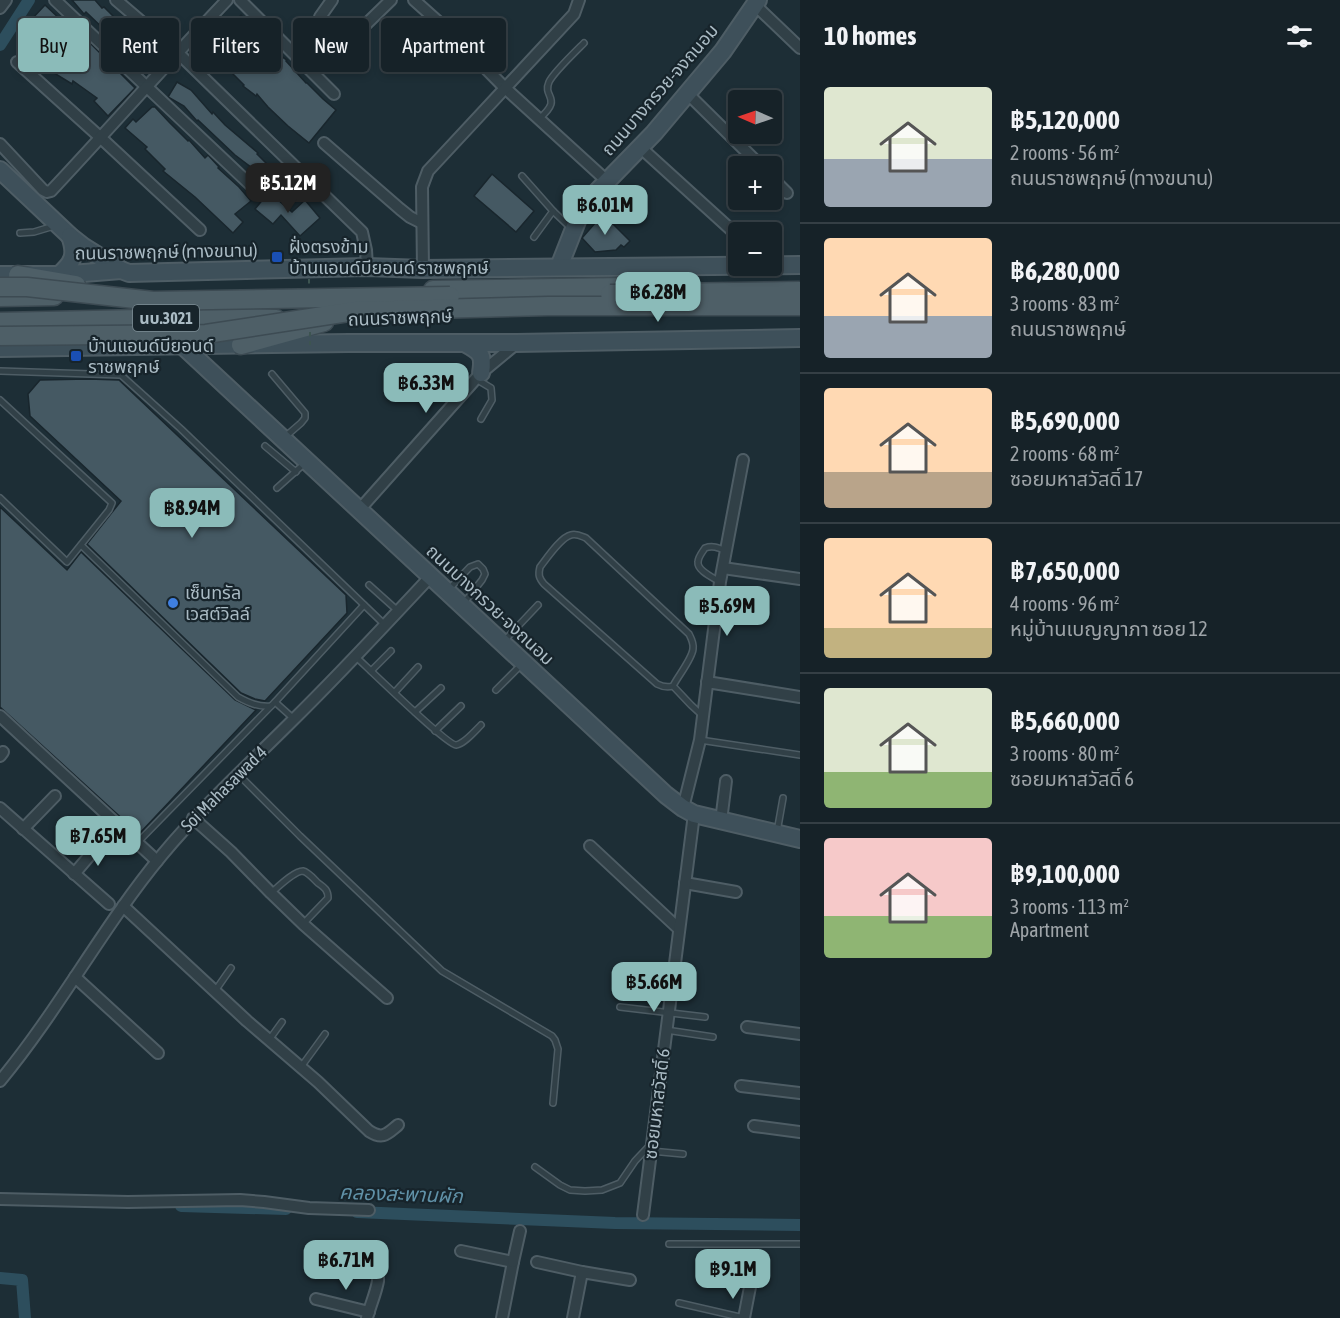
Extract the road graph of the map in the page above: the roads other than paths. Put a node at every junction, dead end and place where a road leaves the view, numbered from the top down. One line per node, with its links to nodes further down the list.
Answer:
1 (6, 0): 11 (street)
2 (55, 0): 23 (street)
3 (116, 0): 13 (street)
4 (227, 0): 18 (street)
5 (240, 0): 26 (street)
6 (332, 0): 12 (street)
7 (391, 0): 15 (street)
8 (414, 0): 14 (street)
9 (579, 0): 24 (street)
10 (756, 3): 17 (street); 25 (main road, ถนนบางกรวย-จงถนอม)
11 (0, 8)
12 (320, 17)
13 (137, 18)
14 (434, 18)
15 (369, 21)
16 (584, 43): 27 (lane)
17 (800, 48)
18 (179, 50)
19 (179, 54): 50 (street)
20 (17, 62): 28 (street)
21 (159, 72): 23 (street)
22 (489, 72): 24 (street)
23 (147, 86): 28 (street); 37 (street)
24 (505, 88): 27 (street); 40 (street)
25 (687, 93): 31 (main road, ถนนบางกรวย-จงถนอม); 32 (street)
26 (334, 94)
27 (539, 119): 35 (street)
28 (101, 138): 30 (street); 42 (street)
29 (324, 143): 40 (street)
30 (0, 144)
31 (640, 147): 35 (main road, ถนนบางกรวย-จงถนอม); 41 (street)
32 (750, 156)
33 (0, 170): 44 (main road)
34 (522, 176): 39 (lane)
35 (607, 181): 43 (main road, ถนนบางกรวย-จงถนอม)
36 (782, 188): 38 (street)
37 (257, 191)
38 (787, 193)
39 (553, 211): 43 (lane); 46 (lane)
40 (422, 224): 52 (street)
41 (728, 227)
42 (200, 230)
43 (573, 230): 51 (main road, ถนนบางกรวย-จงถนอม)
44 (65, 231): 45 (lane); 53 (main road); 56 (main road)
45 (20, 233)
46 (534, 237)
47 (728, 266): 51 (main road, ถนนราชพฤกษ์ (ทางขนาน))
48 (782, 266): 49 (main road, ถนนราชพฤกษ์ (ทางขนาน))
49 (800, 266)
50 (367, 267): 52 (main road, ถนนราชพฤกษ์ (ทางขนาน)); 53 (main road, ถนนราชพฤกษ์ (ทางขนาน))
51 (559, 267): 52 (main road, ถนนราชพฤกษ์ (ทางขนาน))
52 (423, 269)
53 (121, 270): 56 (main road, ถนนราชพฤกษ์ (ทางขนาน))
54 (0, 275): 55 (main road, ถนนราชพฤกษ์ (ทางขนาน))
55 (18, 275): 56 (main road, ถนนราชพฤกษ์ (ทางขนาน)); 60 (main road)
56 (58, 275)
57 (800, 285): 60 (main road, ถนนราชพฤกษ์ / นบ.3021)
58 (0, 287): 59 (main road, bridge)
59 (800, 291)
60 (130, 295): 61 (main road, ถนนราชพฤกษ์ / นบ.3021)
61 (0, 297)
62 (800, 306): 66 (main road, bridge)
63 (800, 312): 64 (main road, ถนนราชพฤกษ์ / นบ.3021)
64 (331, 320): 65 (main road, ถนนราชพฤกษ์ / นบ.3021); 70 (main road)
65 (0, 322)
66 (0, 336)
67 (800, 338): 68 (main road)
68 (516, 343): 69 (main road, นบ.3021); 75 (street)
69 (466, 344): 70 (main road, นบ.3021); 75 (main road)
70 (241, 345): 71 (main road, นบ.3021)
71 (183, 346): 72 (main road, นบ.3021); 78 (main road, ถนนบางกรวย-จงถนอม)
72 (0, 348)
73 (0, 370): 93 (lane)
74 (272, 374): 78 (lane)
75 (479, 376): 77 (lane); 84 (street)
76 (0, 400): 85 (lane)
77 (481, 419)
78 (282, 439): 81 (main road, ถนนบางกรวย-จงถนอม)
79 (265, 446): 81 (lane)
80 (743, 460): 86 (street, ซอยมหาสวัสดิ์ 6)
81 (301, 467): 82 (lane); 84 (main road, ถนนบางกรวย-จงถนอม)
82 (277, 488)
83 (0, 498): 85 (lane)
84 (360, 509): 88 (main road, ถนนบางกรวย-จงถนอม)
85 (81, 545): 112 (lane)
86 (726, 551): 87 (street, ซอยมหาสวัสดิ์ 6); 90 (lane)
87 (723, 568): 89 (street); 90 (street, ซอยมหาสวัสดิ์ 6)
88 (431, 576): 92 (main road, ถนนบางกรวย-จงถนอม); 96 (street, Soi Mahasawad 4)
89 (800, 579)
90 (720, 582): 97 (street, ซอยมหาสวัสดิ์ 6)
91 (369, 585): 96 (lane)
92 (447, 591): 95 (main road, ถนนบางกรวย-จงถนอม); 95 (lane)
93 (364, 605): 99 (lane); 112 (lane)
94 (538, 605): 100 (lane)
95 (462, 606): 100 (main road, ถนนบางกรวย-จงถนอม)
96 (398, 611): 99 (street, Soi Mahasawad 4)
97 (716, 616): 98 (lane); 106 (street, ซอยมหาสวัสดิ์ 6)
98 (751, 621)
99 (385, 625): 102 (street, Soi Mahasawad 4)
100 (502, 643): 103 (main road, ถนนบางกรวย-จงถนอม)
101 (391, 651): 105 (lane)
102 (355, 656): 105 (lane); 117 (street, Soi Mahasawad 4)
103 (524, 663): 109 (lane); 127 (main road, ถนนบางกรวย-จงถนอม)
104 (418, 667): 110 (lane)
105 (371, 671): 110 (lane)
106 (707, 682): 111 (street); 115 (street, ซอยมหาสวัสดิ์ 6)
107 (673, 686): 107 (lane); 115 (lane)
108 (441, 688): 114 (lane)
109 (496, 690)
110 (395, 693): 114 (lane)
111 (800, 697)
112 (273, 704): 117 (lane); 134 (lane)
113 (461, 706): 119 (lane)
114 (415, 712): 119 (lane)
115 (703, 716): 120 (street, ซอยมหาสวัสดิ์ 6)
116 (0, 717): 134 (street)
117 (294, 719): 122 (street, Soi Mahasawad 4)
118 (481, 725): 119 (lane)
119 (435, 731)
120 (700, 740): 121 (lane); 127 (street, ซอยมหาสวัสดิ์ 6)
121 (800, 755)
122 (238, 774): 128 (street, Soi Mahasawad 4); 164 (lane)
123 (726, 781): 129 (street)
124 (55, 796): 130 (street)
125 (783, 798): 131 (lane)
126 (0, 808): 130 (street)
127 (688, 811): 129 (main road, ถนนบางกรวย-จงถนอม); 138 (street, ซอยมหาสวัสดิ์ 6)
128 (193, 818): 136 (street, Soi Mahasawad 4); 140 (street)
129 (721, 820): 131 (main road, ถนนบางกรวย-จงถนอม)
130 (23, 829): 137 (street)
131 (776, 833): 132 (main road, ถนนบางกรวย-จงถนอม)
132 (800, 838)
133 (102, 842): 137 (street)
134 (138, 843): 136 (street)
135 (590, 846): 144 (street)
136 (157, 861): 142 (street, Soi Mahasawad 4)
137 (74, 874): 141 (street)
138 (685, 883): 139 (street); 144 (street, ซอยมหาสวัสดิ์ 6)
139 (736, 892)
140 (271, 893): 143 (street); 143 (lane)
141 (109, 904)
142 (123, 906): 146 (street, Soi Mahasawad 4); 147 (street)
143 (303, 924): 148 (street)
144 (679, 928): 150 (street, ซอยมหาสวัสดิ์ 6)
145 (231, 968): 147 (lane)
146 (75, 977): 159 (street); 161 (street, Soi Mahasawad 4)
147 (215, 992): 158 (street)
148 (387, 998)
149 (620, 1007): 150 (lane)
150 (669, 1013): 151 (lane); 154 (street, ซอยมหาสวัสดิ์ 6)
151 (705, 1017)
152 (282, 1022): 158 (lane)
153 (747, 1027): 156 (street)
154 (666, 1030): 157 (lane); 168 (street, ซอยมหาสวัสดิ์ 6)
155 (325, 1034): 160 (lane)
156 (800, 1034)
157 (713, 1037)
158 (269, 1040): 160 (street)
159 (158, 1053)
160 (301, 1067): 165 (street)
161 (0, 1081)
162 (741, 1086): 163 (street)
163 (800, 1093)
164 (553, 1103)
165 (398, 1125)
166 (754, 1126): 167 (street)
167 (800, 1132)
168 (652, 1147): 169 (lane); 170 (lane); 173 (street, ซอยมหาสวัสดิ์ 6)
169 (683, 1154)
170 (535, 1167)
171 (0, 1200): 172 (street)
172 (369, 1210)
173 (643, 1215)
174 (520, 1231): 179 (street)
175 (669, 1244): 176 (lane)
176 (800, 1244)
177 (461, 1251): 179 (street)
178 (333, 1254): 186 (street)
179 (513, 1262): 187 (street)
180 (537, 1262): 181 (street)
181 (582, 1272): 182 (street); 188 (street)
182 (630, 1280)
183 (750, 1287): 189 (street)
184 (316, 1299): 186 (street)
185 (679, 1302): 189 (lane)
186 (368, 1315)
187 (502, 1318)
188 (573, 1318)
189 (744, 1318)

